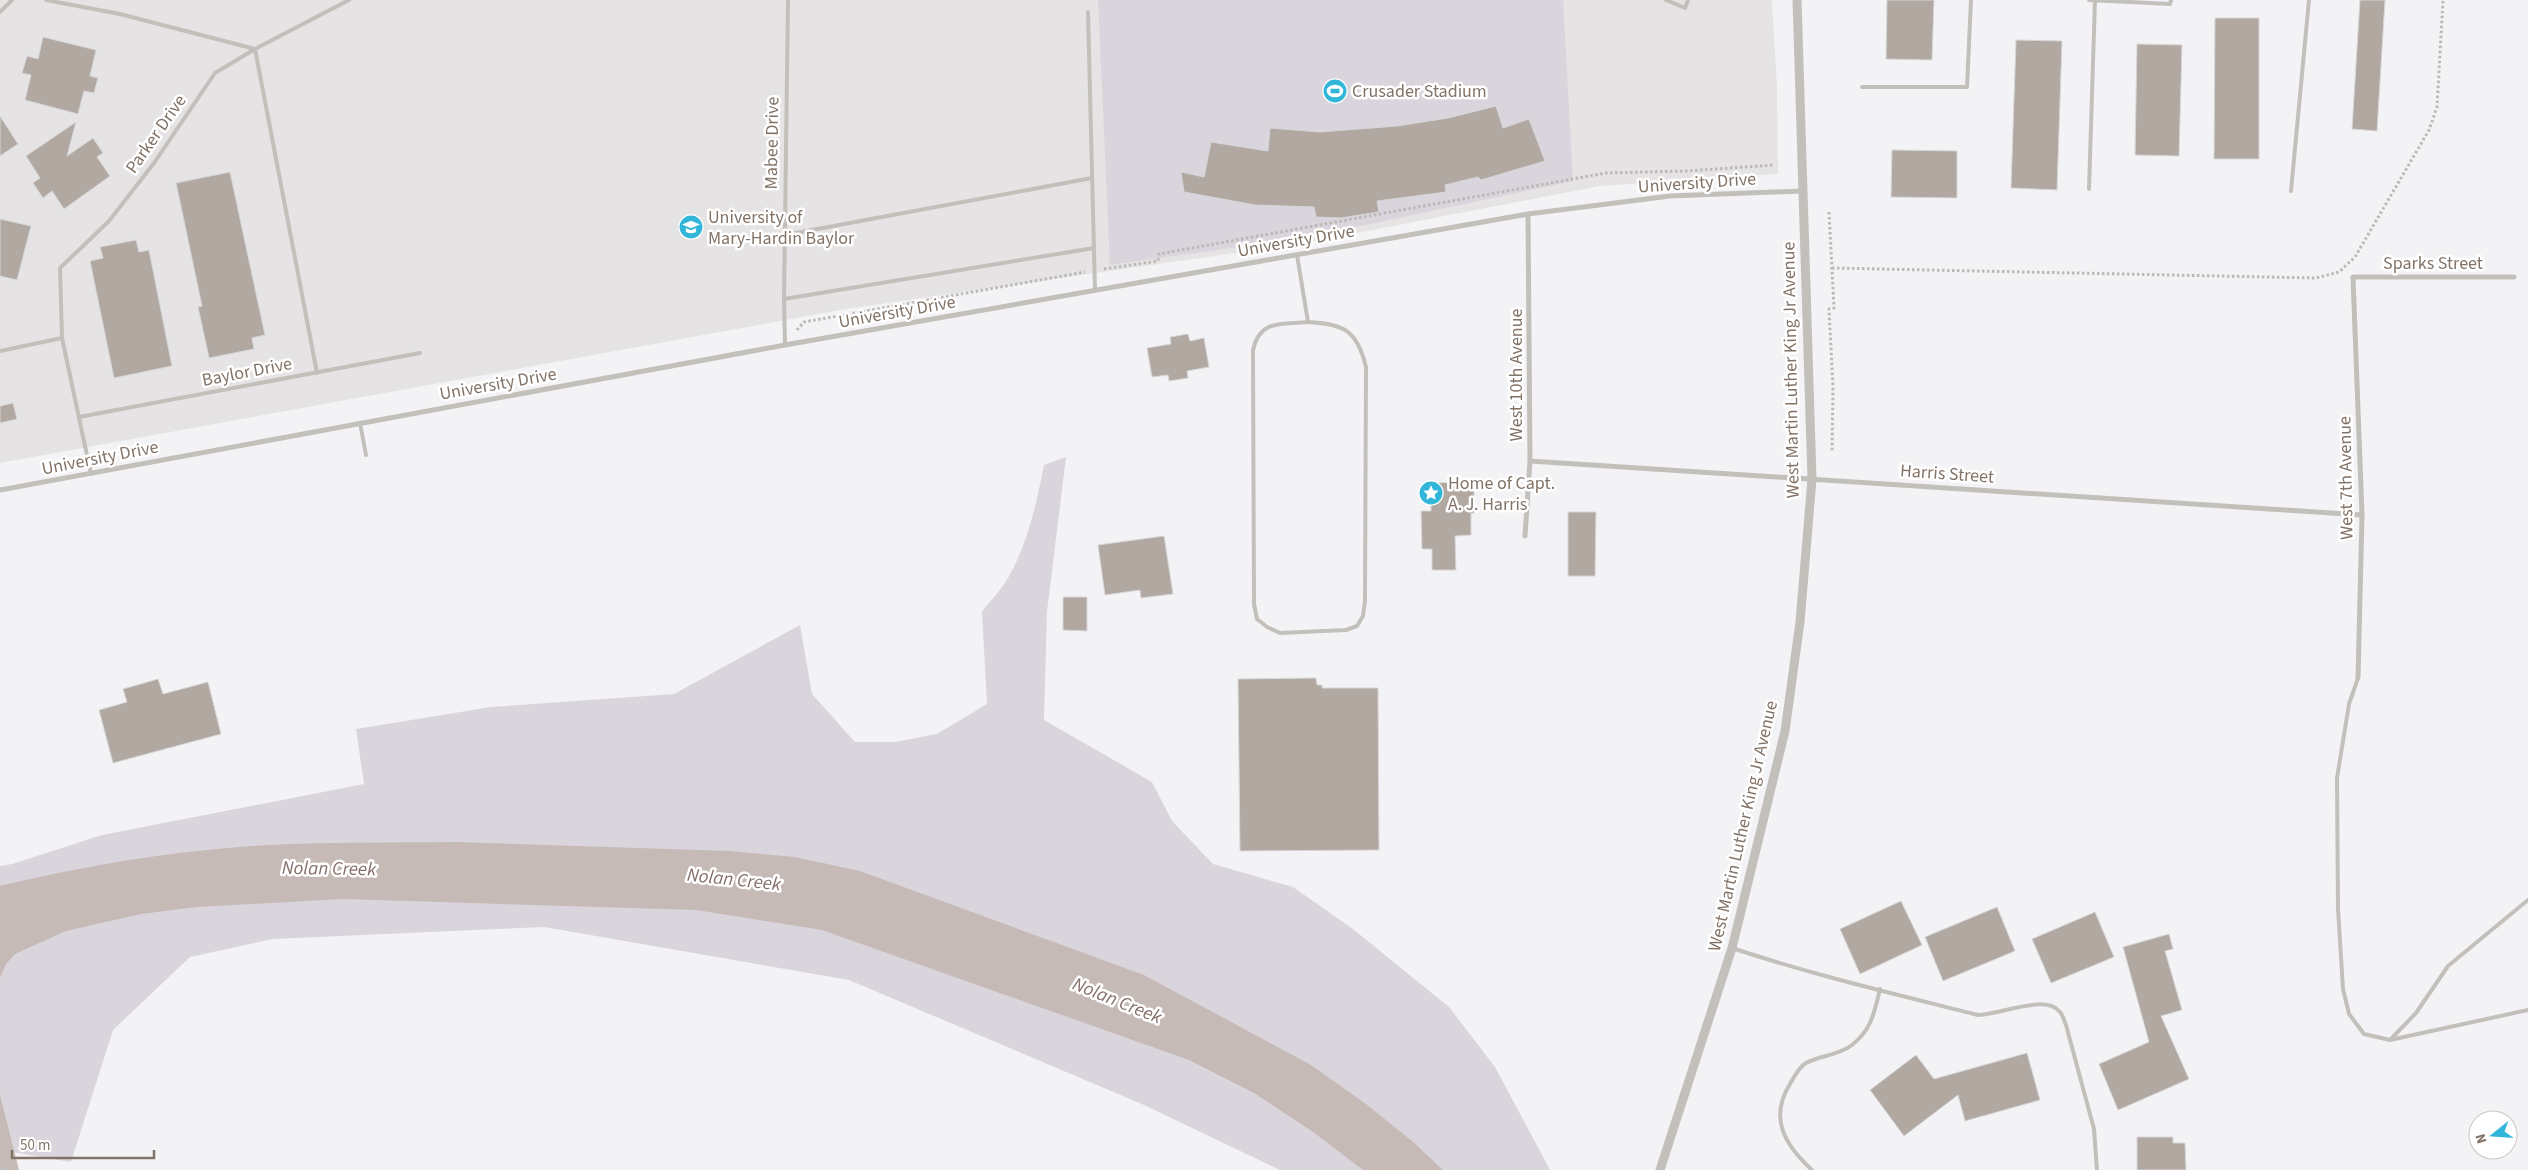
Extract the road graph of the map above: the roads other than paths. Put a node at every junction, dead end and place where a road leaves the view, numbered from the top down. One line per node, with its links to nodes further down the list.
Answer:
1 (12, 0): 13 (lane)
2 (46, 0): 15 (lane)
3 (349, 0): 15 (lane, Parker Drive)
4 (788, 0): 22 (lane, Mabee Drive)
5 (1666, 0): 6 (lane)
6 (1688, 0)
7 (1797, 0): 19 (street, West Martin Luther King Jr Avenue)
8 (1971, 0): 16 (lane)
9 (2089, 0): 10 (lane)
10 (2095, 0): 11 (lane); 18 (lane)
11 (2170, 0)
12 (2309, 0): 20 (lane)
13 (0, 12)
14 (1088, 12): 17 (lane)
15 (255, 49): 30 (lane, Parker Drive); 34 (lane)
16 (1862, 87)
17 (1092, 178): 22 (lane); 23 (lane)
18 (2089, 189)
19 (1802, 191): 21 (street, University Drive); 40 (street, West Martin Luther King Jr Avenue)
20 (2291, 191)
21 (1528, 214): 24 (street, University Drive); 38 (street, West 10th Avenue)
22 (784, 235): 28 (lane, Mabee Drive)
23 (1094, 248): 27 (lane); 28 (lane)
24 (1296, 255): 27 (street, University Drive); 29 (lane)
25 (2353, 277): 26 (street, Sparks Street); 42 (street, West 7th Avenue)
26 (2514, 277)
27 (1094, 290): 31 (street, University Drive)
28 (784, 298): 31 (lane, Mabee Drive)
29 (1308, 322): 29 (lane)
30 (62, 338): 32 (lane); 35 (lane, Parker Drive)
31 (785, 346): 36 (street, University Drive)
32 (0, 351)
33 (420, 352): 34 (lane, Baylor Drive)
34 (316, 373): 35 (lane, Baylor Drive)
35 (79, 417): 39 (lane, Parker Drive)
36 (360, 423): 37 (lane); 39 (street, University Drive)
37 (366, 455)
38 (1530, 461): 40 (street, Harris Street); 43 (street, West 10th Avenue)
39 (91, 474): 41 (street, University Drive)
40 (1812, 479): 42 (street, Harris Street); 46 (street, West Martin Luther King Jr Avenue)
41 (0, 490)
42 (2362, 515): 44 (street, West 7th Avenue)
43 (1525, 536)
44 (2358, 678): 49 (lane)
45 (2528, 900): 49 (lane)
46 (1732, 948): 47 (lane); 52 (street, West Martin Luther King Jr Avenue)
47 (1880, 990): 53 (lane); 54 (lane)
48 (2528, 1010): 49 (lane)
49 (2390, 1040)
50 (0, 1168): 51 (street)
51 (6, 1170)
52 (1660, 1170)
53 (1812, 1170)
54 (2097, 1170)

